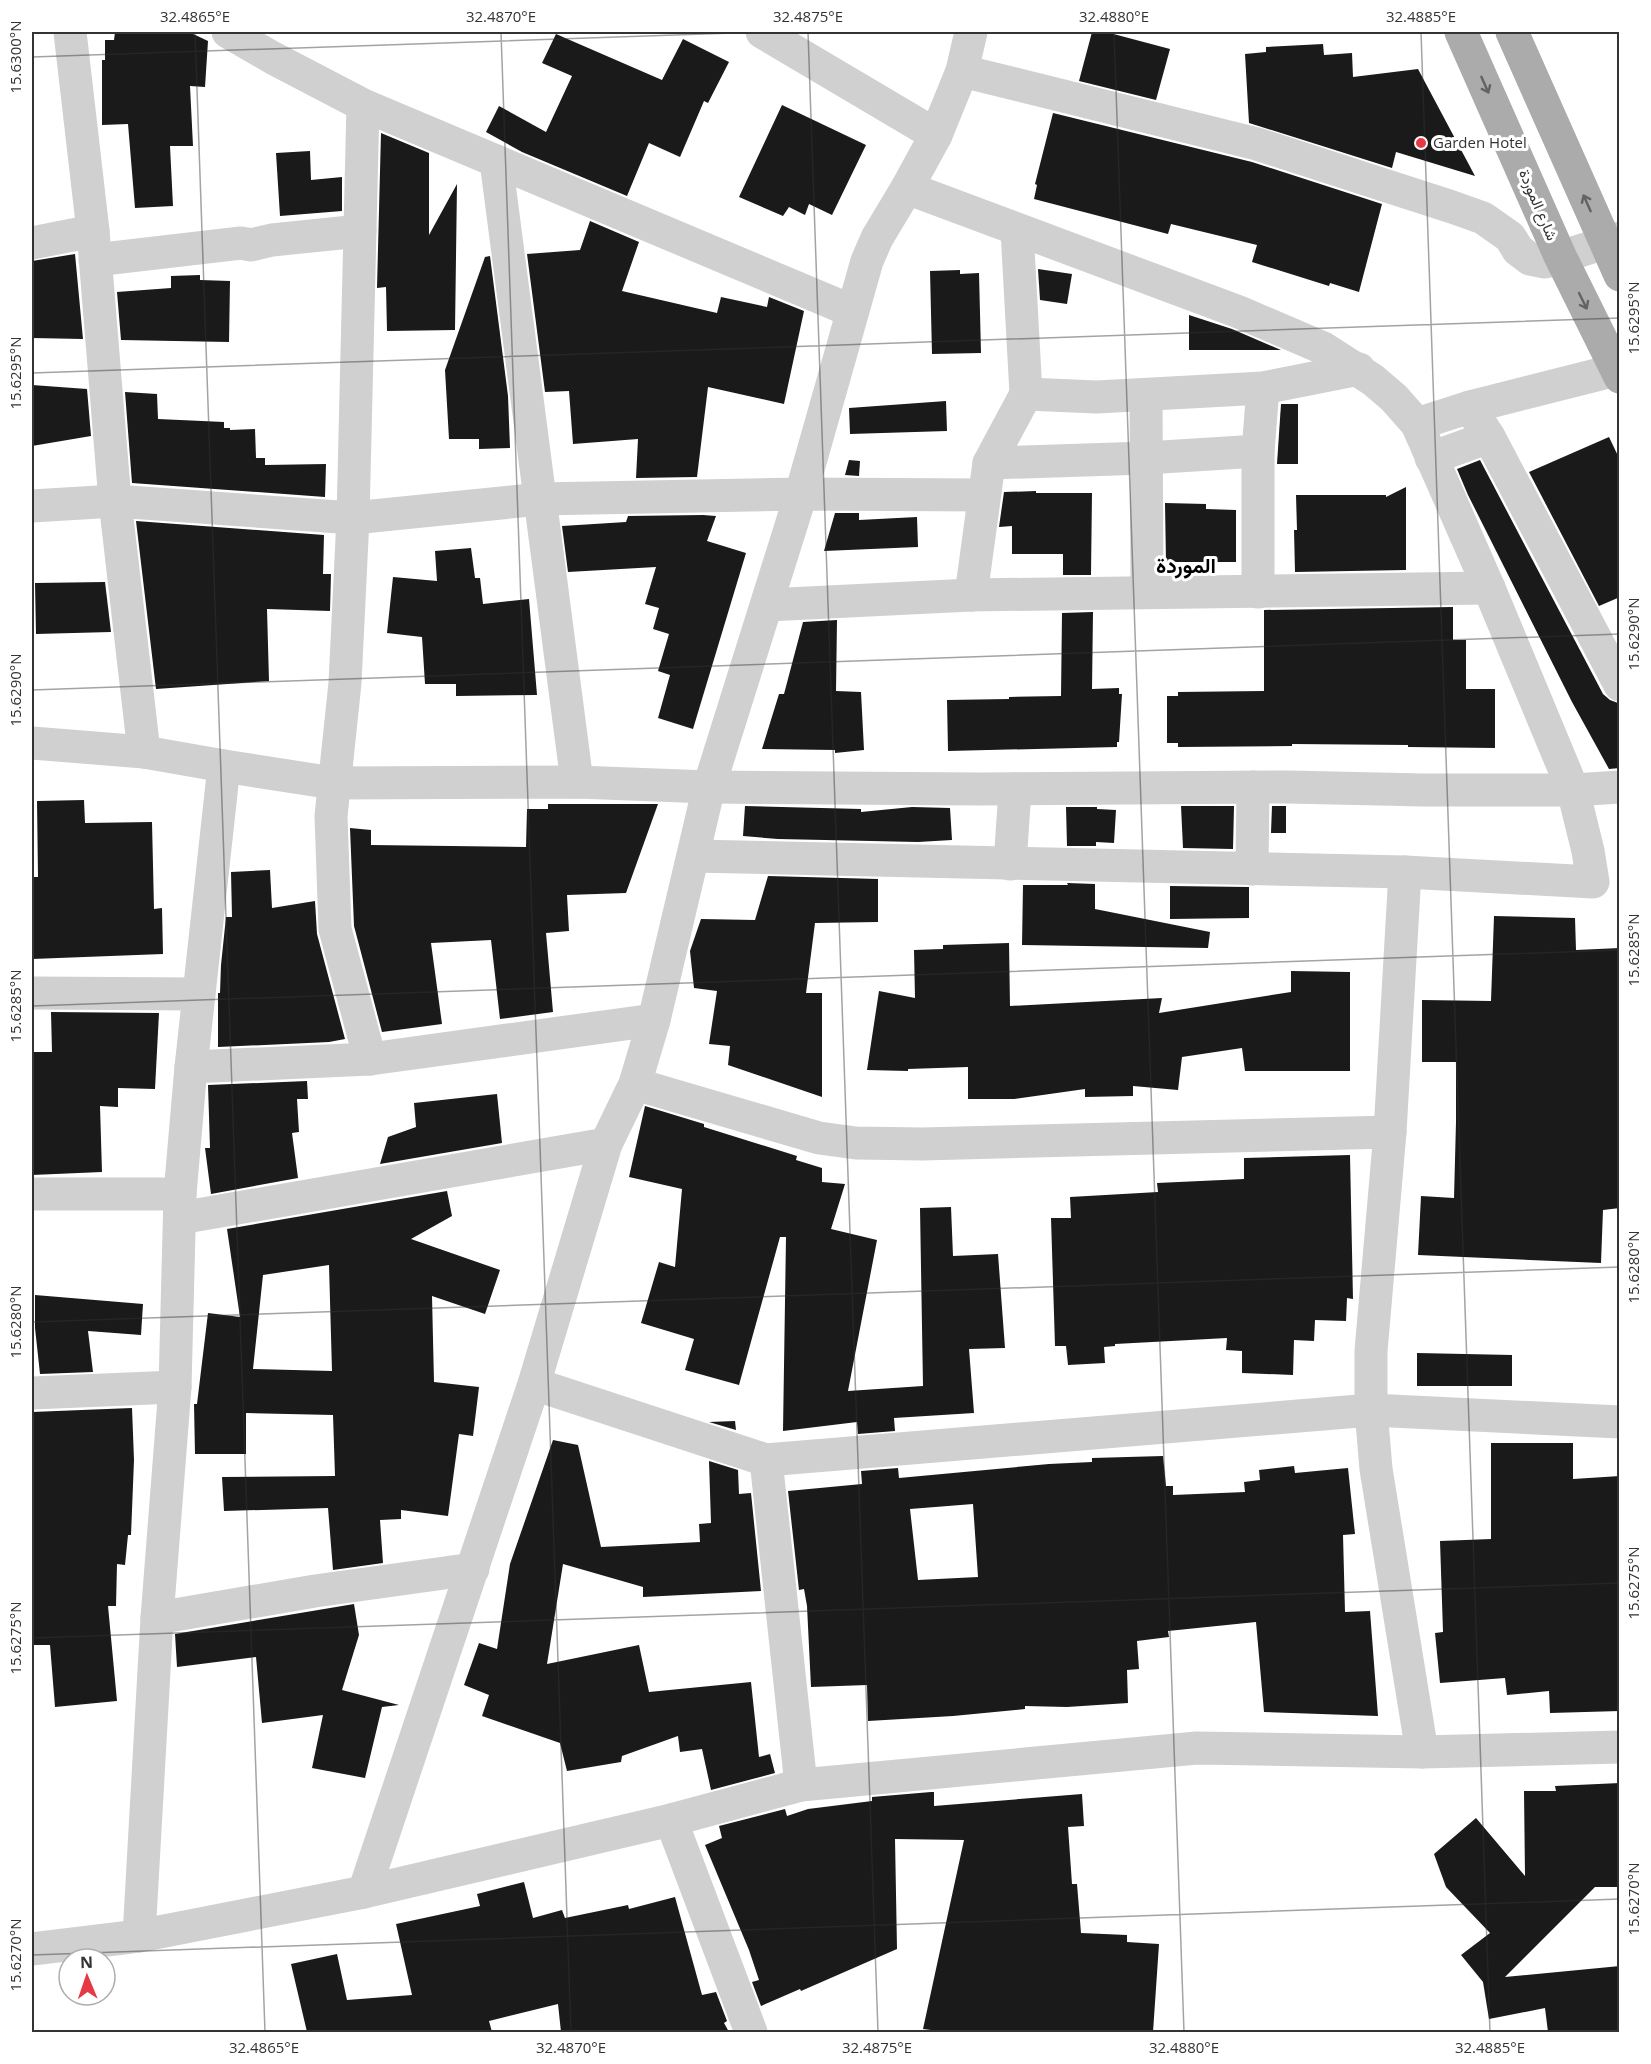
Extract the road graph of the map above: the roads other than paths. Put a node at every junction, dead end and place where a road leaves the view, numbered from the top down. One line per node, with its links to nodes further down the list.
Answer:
1 (70, 32): 16 (street)
2 (232, 32): 8 (street)
3 (762, 32): 9 (street)
4 (971, 32): 7 (street)
5 (1461, 32): 17 (main road, شارع الموردة, one-way to 17)
6 (1512, 32): 14 (main road, one-way to 6)
7 (962, 71): 9 (street); 17 (street)
8 (363, 105): 10 (street); 13 (street)
9 (936, 135): 11 (street)
10 (496, 161): 19 (street); 34 (street)
11 (907, 188): 12 (street); 19 (street)
12 (1017, 230): 20 (street); 23 (street)
13 (360, 231): 16 (street); 37 (street)
14 (1612, 240): 17 (street); 18 (main road)
15 (32, 243): 16 (street)
16 (94, 246): 35 (street)
17 (1560, 256): 21 (main road, شارع الموردة, one-way to 21)
18 (1620, 276)
19 (852, 311): 32 (street)
20 (1359, 369): 22 (street); 26 (street)
21 (1618, 372): 25 (street)
22 (1263, 388): 24 (street); 28 (street)
23 (1026, 394): 24 (street); 31 (street)
24 (1146, 396): 29 (street)
25 (1470, 407): 26 (street); 27 (street)
26 (1416, 424): 30 (street)
27 (1489, 437): 30 (street); 43 (street)
28 (1257, 451): 29 (street); 40 (street)
29 (1146, 458): 31 (street); 39 (street)
30 (1431, 458): 38 (street)
31 (989, 463): 33 (street)
32 (801, 494): 33 (street); 34 (street); 42 (street)
33 (984, 495): 41 (street)
34 (540, 499): 37 (street); 47 (street)
35 (116, 501): 36 (street); 37 (street); 45 (street)
36 (32, 506)
37 (353, 518): 48 (street)
38 (1489, 588): 40 (street); 53 (street)
39 (1147, 592): 40 (street); 41 (street)
40 (1258, 592)
41 (971, 595): 42 (street)
42 (767, 605): 49 (street)
43 (1620, 684)
44 (32, 742): 45 (street)
45 (144, 752): 46 (street)
46 (224, 766): 48 (street); 60 (street)
47 (577, 782): 48 (street); 49 (street)
48 (333, 783): 62 (street)
49 (709, 787): 52 (street); 54 (street)
50 (1253, 787): 52 (street); 53 (street); 56 (street)
51 (1620, 787): 53 (street)
52 (1015, 789): 55 (street)
53 (1573, 790): 58 (street)
54 (693, 856): 55 (street); 61 (street)
55 (1010, 864): 56 (street)
56 (1252, 869): 57 (street)
57 (1405, 872): 58 (street); 65 (street)
58 (1606, 883)
59 (32, 993): 60 (street)
60 (200, 994): 63 (street)
61 (654, 1020): 62 (street); 64 (street)
62 (370, 1059): 63 (street)
63 (191, 1067): 68 (street)
64 (635, 1084): 65 (street); 66 (street)
65 (1390, 1132): 72 (street)
66 (606, 1144): 68 (street); 69 (street)
67 (32, 1194): 68 (street)
68 (180, 1206): 70 (street)
69 (534, 1384): 74 (street); 75 (street)
70 (175, 1387): 71 (street); 76 (street)
71 (32, 1393)
72 (1371, 1410): 73 (street); 74 (street); 78 (street)
73 (1620, 1422)
74 (766, 1460): 79 (street)
75 (473, 1569): 76 (street); 81 (street)
76 (157, 1618): 82 (street)
77 (1620, 1747): 78 (street)
78 (1422, 1752): 79 (street)
79 (801, 1785): 80 (street)
80 (672, 1820): 81 (street); 84 (street)
81 (364, 1892): 82 (street)
82 (139, 1936): 83 (street)
83 (32, 1949)
84 (751, 2032)

